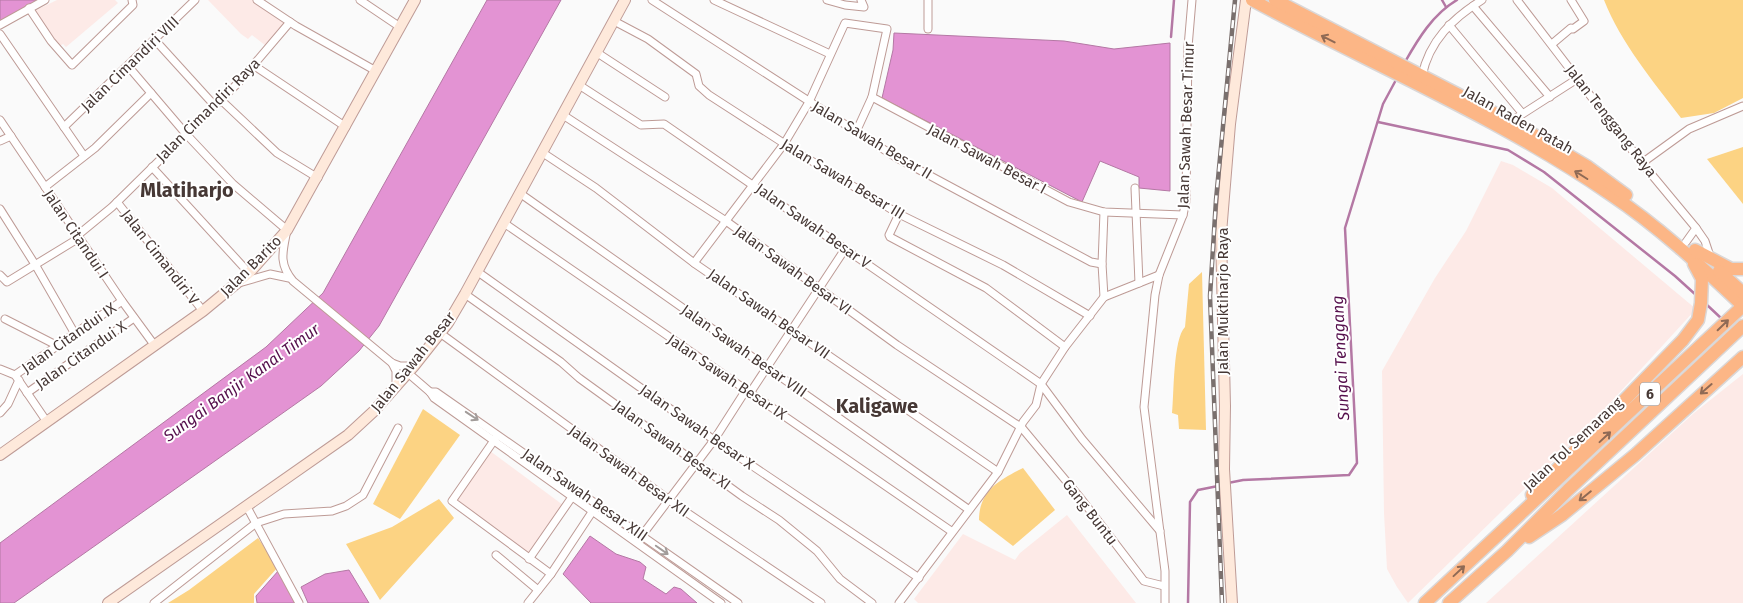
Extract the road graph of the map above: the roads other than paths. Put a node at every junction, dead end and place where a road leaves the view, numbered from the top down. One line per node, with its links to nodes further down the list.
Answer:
1 (44, 0): 21 (street)
2 (132, 0): 21 (street)
3 (195, 0): 29 (street, Jalan Cimandiri VIII)
4 (258, 0): 23 (street)
5 (360, 0): 26 (street)
6 (415, 0): 26 (street, Jalan Barito)
7 (625, 0): 22 (street, Jalan Sawah Besar)
8 (652, 0): 45 (street, Jalan Sawah Besar II)
9 (714, 0): 33 (street)
10 (827, 0): 11 (street)
11 (861, 0)
12 (928, 0): 27 (street)
13 (1192, 0): 73 (street, Jalan Sawah Besar Timur)
14 (1246, 0): 162 (street, Jalan Muktiharjo Raya)
15 (1252, 0): 31 (highway, Jalan Raden Patah, one-way to 15)
16 (1276, 0): 31 (highway, Jalan Raden Patah)
17 (1482, 0): 20 (street)
18 (1517, 0): 30 (street, Jalan Tenggang Raya)
19 (1571, 0): 30 (street)
20 (1473, 6): 25 (street); 43 (street)
21 (29, 8): 24 (street)
22 (614, 21): 32 (street, Jalan Sawah Besar); 58 (street, Jalan Sawah Besar III)
23 (290, 22): 34 (street, Jalan Cimandiri Raya); 36 (street)
24 (0, 25)
25 (1449, 25): 37 (street); 48 (street)
26 (400, 26): 36 (street, Jalan Barito)
27 (928, 29)
28 (0, 34): 52 (street)
29 (155, 40): 35 (street, Jalan Cimandiri VIII); 46 (street)
30 (1552, 44): 38 (street, Jalan Tenggang Raya)
31 (1350, 45): 37 (highway, Jalan Raden Patah)
32 (596, 52): 39 (street, Jalan Sawah Besar); 41 (street)
33 (830, 54): 42 (street); 45 (street)
34 (253, 65): 44 (street, Jalan Cimandiri Raya); 53 (street)
35 (128, 66): 40 (street); 52 (street, Jalan Cimandiri VIII)
36 (376, 71): 53 (street, Jalan Barito)
37 (1420, 79): 51 (highway, Jalan Raden Patah)
38 (1577, 79): 43 (street); 61 (street, Jalan Tenggang Raya)
39 (579, 85): 49 (street, Jalan Sawah Besar); 64 (street, Jalan Sawah Besar V)
40 (151, 93): 55 (street); 60 (street)
41 (665, 97)
42 (872, 97): 54 (street); 70 (street, Jalan Sawah Besar I)
43 (1550, 97): 48 (street)
44 (221, 100): 46 (street, Jalan Cimandiri Raya); 63 (street)
45 (809, 102): 54 (street, Jalan Sawah Besar II); 58 (street)
46 (215, 106): 55 (street, Jalan Cimandiri Raya)
47 (1743, 106): 61 (street)
48 (1522, 113): 51 (street)
49 (563, 115): 59 (street, Jalan Sawah Besar); 74 (street, Jalan Sawah Besar VI)
50 (0, 120): 56 (street, Jalan Citandui I)
51 (1508, 125): 80 (highway, Jalan Raden Patah)
52 (64, 127): 60 (street)
53 (346, 127): 63 (street, Jalan Barito)
54 (856, 132): 83 (street, Jalan Sawah Besar II)
55 (186, 134): 62 (street, Jalan Cimandiri Raya); 77 (street)
56 (11, 136): 57 (street); 65 (street, Jalan Citandui I)
57 (0, 141)
58 (784, 144): 64 (street); 72 (street, Jalan Sawah Besar III)
59 (543, 153): 67 (street, Jalan Sawah Besar); 82 (street, Jalan Sawah Besar VII)
60 (84, 156): 65 (street)
61 (1642, 163): 76 (street, Jalan Tenggang Raya)
62 (152, 167): 68 (street, Jalan Cimandiri Raya); 87 (street)
63 (318, 178): 77 (street, Jalan Barito)
64 (753, 185): 74 (street); 79 (street, Jalan Sawah Besar V)
65 (45, 187): 78 (street, Jalan Citandui I)
66 (1135, 188): 71 (street)
67 (520, 194): 75 (street, Jalan Sawah Besar); 114 (street, Jalan Sawah Besar VIII)
68 (117, 202): 78 (street, Jalan Cimandiri Raya); 101 (street, Jalan Cimandiri V)
69 (0, 209): 84 (street)
70 (1104, 212): 71 (street, Jalan Sawah Besar I); 83 (street)
71 (1137, 213): 73 (street, Jalan Sawah Besar I); 91 (street)
72 (899, 214): 102 (street, Jalan Sawah Besar III); 111 (street)
73 (1183, 215): 89 (street, Jalan Sawah Besar Timur)
74 (726, 221): 82 (street); 94 (street, Jalan Sawah Besar VI)
75 (504, 224): 86 (street, Jalan Sawah Besar); 120 (street, Jalan Sawah Besar IX)
76 (1696, 228): 80 (street); 81 (street, Jalan Tenggang Raya)
77 (287, 230): 87 (street, Jalan Barito); 90 (street)
78 (78, 236): 84 (street, Jalan Cimandiri Raya); 99 (street, Jalan Citandui I)
79 (845, 249): 94 (street); 118 (street, Jalan Sawah Besar V)
80 (1691, 249): 81 (highway); 93 (highway, Jalan Raden Patah); 95 (highway, Jalan Raden Patah); 143 (highway)
81 (1712, 260): 85 (highway)
82 (694, 263): 106 (street, Jalan Sawah Besar VII)
83 (1102, 264): 97 (street)
84 (36, 266): 88 (street, Jalan Cimandiri Raya); 108 (street)
85 (1743, 269)
86 (478, 272): 96 (street, Jalan Sawah Besar); 128 (street, Jalan Sawah Besar X)
87 (249, 273): 92 (street, Jalan Barito)
88 (0, 275)
89 (1159, 275): 91 (street); 141 (street, Jalan Sawah Besar Timur)
90 (293, 281): 92 (street); 113 (street)
91 (1140, 283): 97 (street)
92 (238, 284): 101 (street, Jalan Barito)
93 (1723, 286): 98 (highway); 100 (highway, Jalan Raden Patah)
94 (818, 289): 106 (street); 126 (street, Jalan Sawah Besar VI)
95 (1743, 293)
96 (466, 294): 107 (street, Jalan Sawah Besar); 131 (street, Jalan Sawah Besar XI)
97 (1104, 297): 102 (street)
98 (1743, 298)
99 (122, 301): 103 (street, Jalan Citandui I); 108 (street, Jalan Citandui IX)
100 (1743, 306): 143 (highway, Jalan Tol Semarang / 6, one-way to 100)
101 (203, 311): 110 (street, Jalan Barito)
102 (1090, 316): 111 (street)
103 (134, 318): 110 (street, Jalan Citandui I); 121 (street, Jalan Citandui X)
104 (5, 319): 109 (street)
105 (1743, 326): 145 (highway, Jalan Tol Semarang / 6)
106 (792, 330): 114 (street); 132 (street, Jalan Sawah Besar VII)
107 (440, 333): 116 (street, Jalan Sawah Besar); 134 (street, Jalan Sawah Besar XII)
108 (76, 334): 109 (street, Jalan Citandui IX)
109 (58, 346): 117 (street, Jalan Citandui IX)
110 (155, 346): 124 (street, Jalan Barito)
111 (1065, 347): 118 (street)
112 (1743, 357): 145 (highway, one-way to 145)
113 (389, 360): 116 (street); 119 (street)
114 (767, 367): 120 (street); 137 (street, Jalan Sawah Besar VIII)
115 (1, 370): 117 (street)
116 (411, 370): 119 (street, Jalan Sawah Besar); 122 (street, Jalan Sawah Besar XIII)
117 (17, 378): 121 (street); 123 (street)
118 (1041, 384): 126 (street); 141 (street, Jalan Sawah Besar V)
119 (396, 386): 136 (street, Jalan Sawah Besar)
120 (748, 391): 128 (street); 140 (street, Jalan Sawah Besar IX)
121 (27, 392): 124 (street)
122 (430, 392): 127 (street, Jalan Sawah Besar XIII, one-way to 127); 129 (street, Jalan Sawah Besar XIII)
123 (0, 413)
124 (47, 422): 130 (street, Jalan Barito)
125 (398, 428): 139 (street)
126 (1022, 428): 132 (street); 150 (street, Gang Buntu)
127 (499, 434): 129 (street); 135 (street, Jalan Sawah Besar XIII)
128 (714, 440): 131 (street); 149 (street, Jalan Sawah Besar X)
129 (494, 442): 133 (street, Jalan Sawah Besar XIII); 147 (street)
130 (0, 455)
131 (696, 462): 134 (street); 159 (street, Jalan Sawah Besar XI)
132 (998, 472): 137 (street)
133 (572, 497): 138 (street, Jalan Sawah Besar XIII); 147 (street)
134 (668, 500): 142 (street); 158 (street, Jalan Sawah Besar XII)
135 (597, 504): 138 (street); 142 (street, Jalan Sawah Besar XIII)
136 (247, 507): 139 (street); 152 (street, Jalan Sawah Besar)
137 (968, 509): 140 (street)
138 (592, 512): 144 (street, Jalan Sawah Besar XIII); 148 (street)
139 (256, 523): 153 (street); 154 (street)
140 (951, 531): 149 (street)
141 (1160, 531): 150 (street, Jalan Sawah Besar Timur)
142 (642, 536): 144 (street); 157 (street, Jalan Sawah Besar XIII, one-way to 157)
143 (1494, 539): 163 (highway, Jalan Tol Semarang / 6, one-way to 143)
144 (637, 543): 156 (street, Jalan Sawah Besar XIII)
145 (1507, 551): 164 (highway, Jalan Tol Semarang / 6)
146 (496, 555): 151 (street)
147 (529, 559): 148 (street)
148 (551, 574): 151 (street)
149 (918, 578): 160 (street)
150 (1164, 586): 161 (street, Jalan Sawah Besar Timur)
151 (538, 590): 155 (street)
152 (108, 603)
153 (154, 603)
154 (299, 603)
155 (528, 603)
156 (721, 603)
157 (738, 603)
158 (821, 603)
159 (872, 603)
160 (899, 603)
161 (1165, 603)
162 (1232, 603)
163 (1425, 603)
164 (1449, 603)

